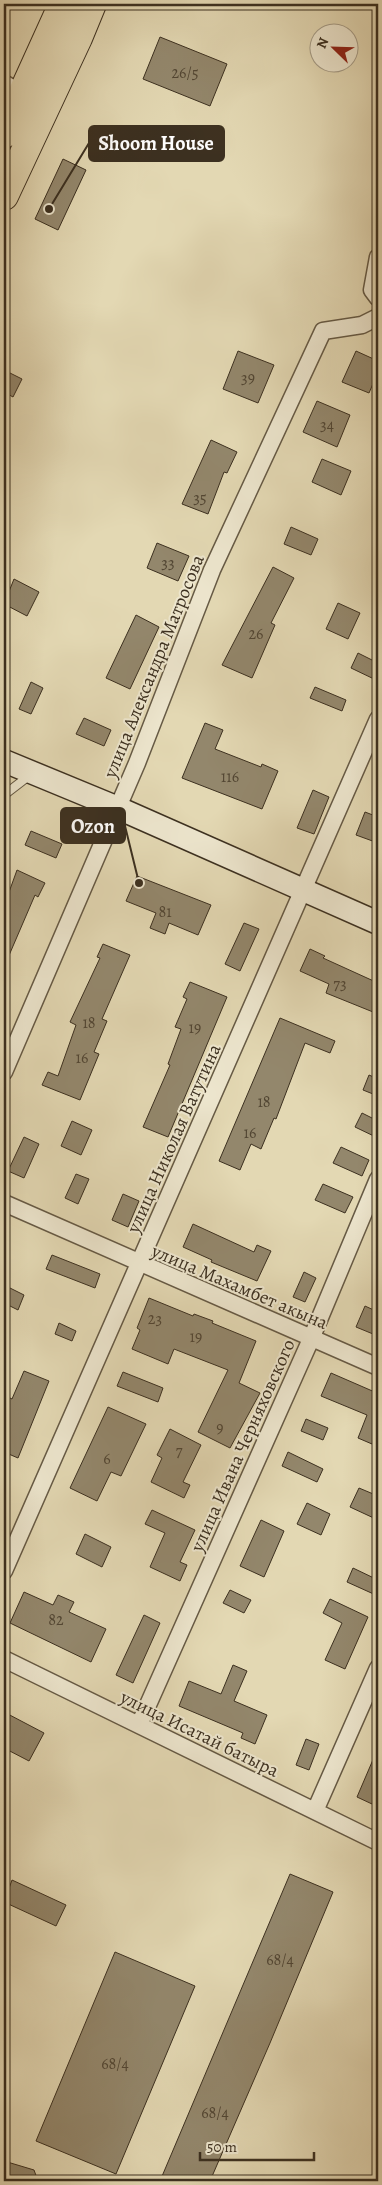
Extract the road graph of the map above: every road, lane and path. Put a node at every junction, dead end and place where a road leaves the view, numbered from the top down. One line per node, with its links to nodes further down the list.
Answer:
1 (63, 4): 3 (highway)
2 (92, 4): 5 (highway)
3 (13, 89): 4 (highway)
4 (4, 134)
5 (4, 196)
6 (378, 257): 7 (street)
7 (378, 298)
8 (378, 317): 13 (street, улица Александра Матросова)
9 (378, 719): 14 (street, улица Николая Ватутина)
10 (4, 761): 11 (street)
11 (32, 773): 12 (lane); 13 (street)
12 (4, 795)
13 (118, 808): 14 (street); 16 (street, улица Александра Матросова)
14 (303, 889): 15 (street); 19 (street, улица Николая Ватутина)
15 (378, 923)
16 (4, 1072)
17 (378, 1179): 20 (street, улица Ивана Черняховского)
18 (4, 1203): 19 (street, улица Махамбет акына)
19 (140, 1265): 20 (street, улица Махамбет акына); 22 (street, улица Николая Ватутина)
20 (310, 1339): 21 (street, улица Махамбет акына); 25 (street, улица Ивана Черняховского)
21 (378, 1367)
22 (4, 1571)
23 (4, 1659): 25 (street, улица Исатай батыра)
24 (378, 1668): 26 (street)
25 (139, 1725): 26 (street, улица Исатай батыра)
26 (315, 1811): 27 (street, улица Исатай батыра)
27 (378, 1842)

